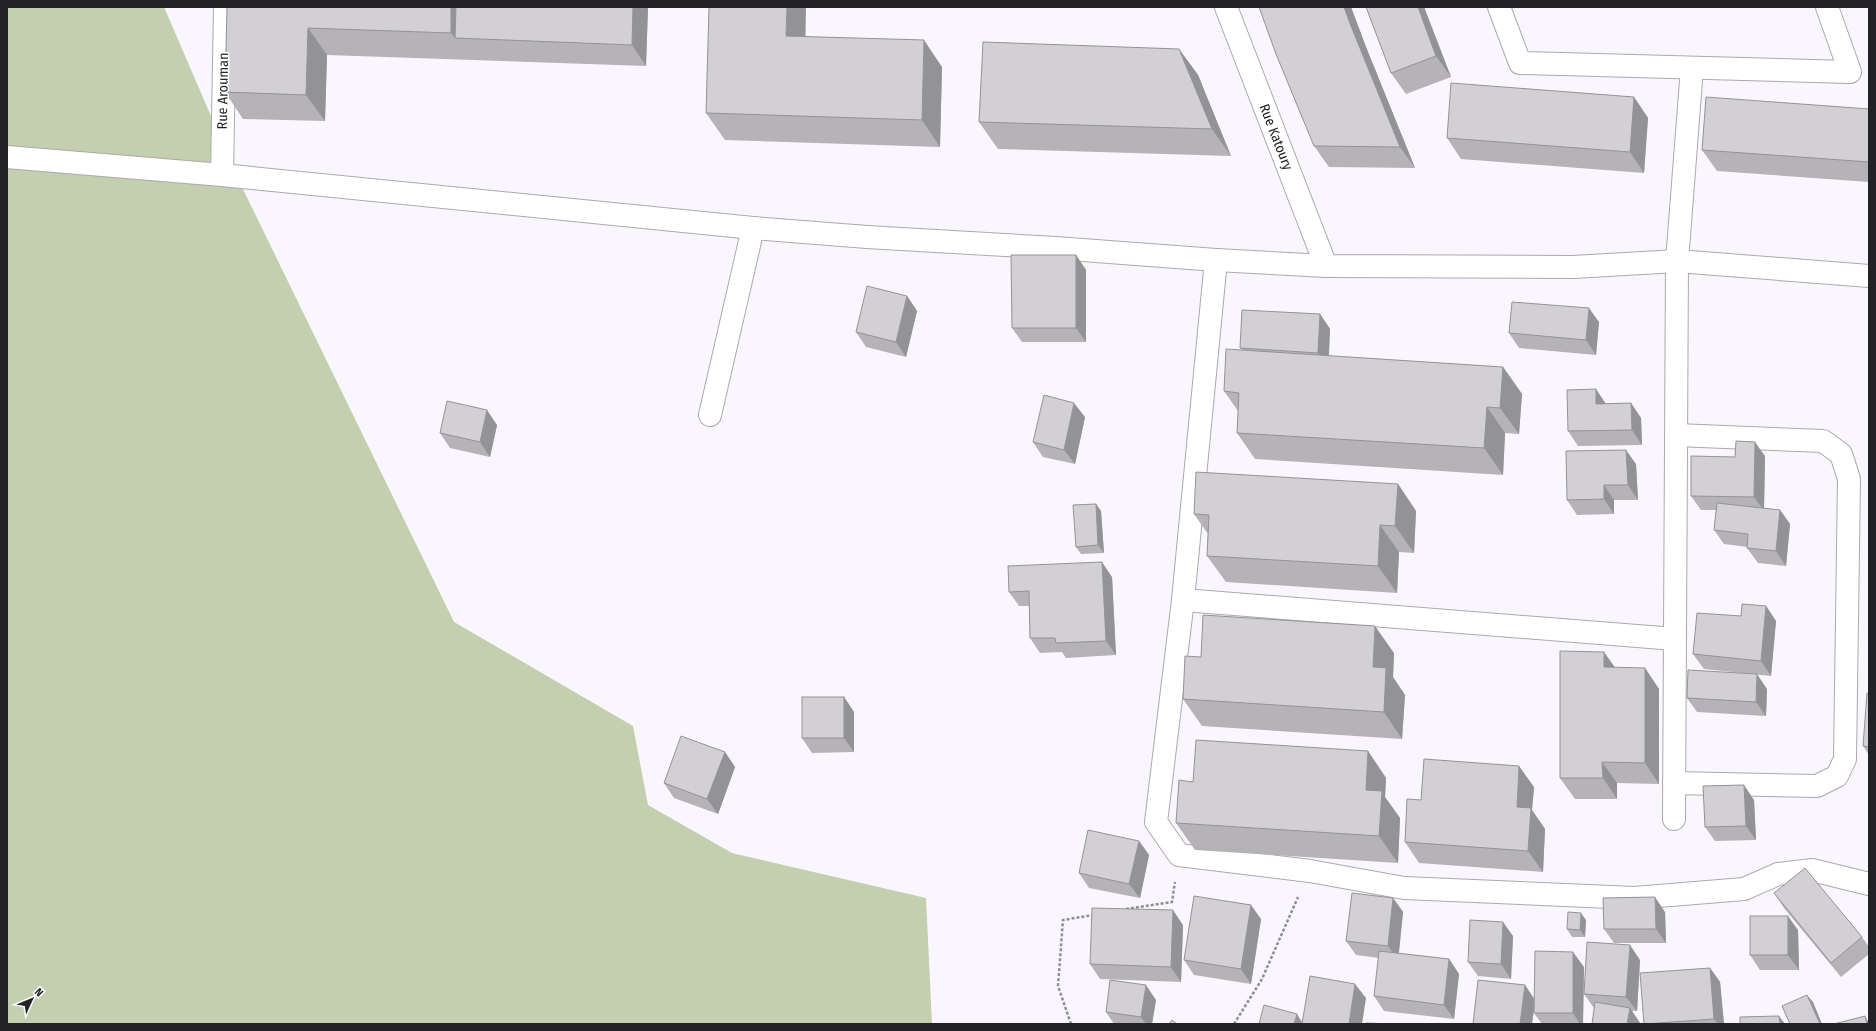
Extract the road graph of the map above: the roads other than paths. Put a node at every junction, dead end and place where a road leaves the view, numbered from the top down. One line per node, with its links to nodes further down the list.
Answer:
1 (225, 7): 7 (street, Rue Arouman)
2 (1226, 7): 11 (street, Rue Katoury)
3 (1499, 7): 5 (street)
4 (1827, 7): 5 (street)
5 (1692, 68): 10 (street)
6 (7, 157): 7 (street)
7 (222, 175): 8 (street)
8 (753, 228): 9 (street); 13 (street)
9 (1216, 260): 11 (street); 15 (street)
10 (1677, 261): 11 (street); 12 (street); 14 (street)
11 (1326, 266)
12 (1869, 276)
13 (710, 415)
14 (1676, 435): 16 (street); 17 (street)
15 (1183, 600): 16 (street); 19 (street)
16 (1675, 639): 17 (street)
17 (1674, 783): 18 (street)
18 (1674, 819)
19 (1869, 884)

